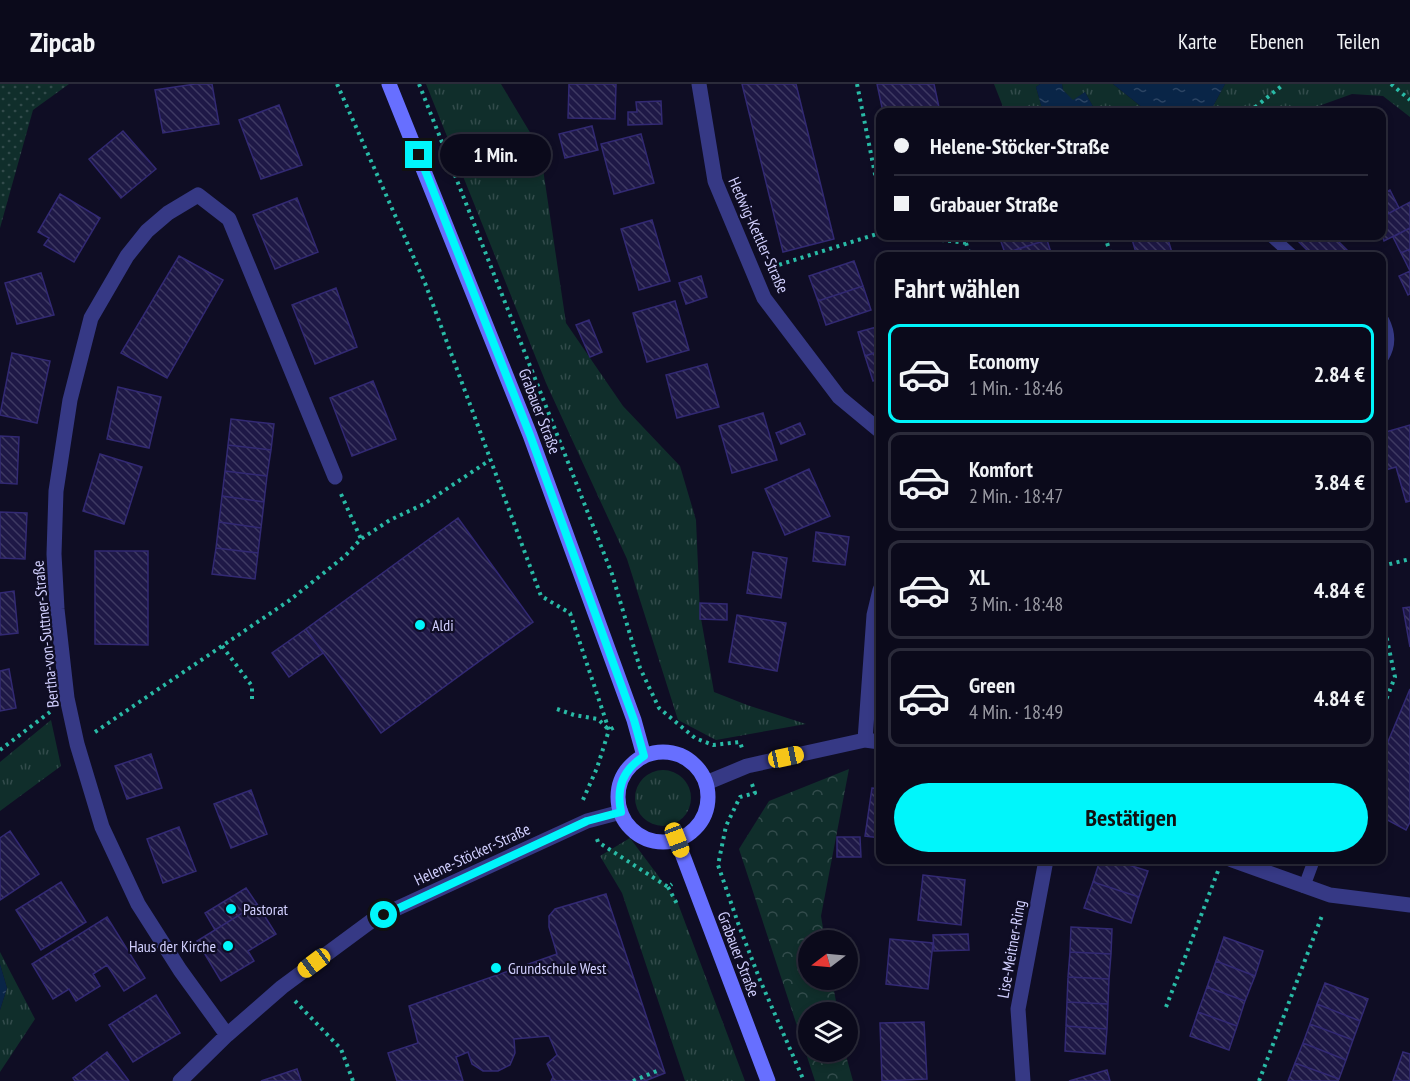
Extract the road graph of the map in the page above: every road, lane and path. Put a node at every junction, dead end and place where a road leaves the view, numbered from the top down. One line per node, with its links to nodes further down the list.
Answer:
1 (337, 84): 22 (path)
2 (389, 84): 38 (main road, Grabauer Straße)
3 (419, 84): 39 (path)
4 (699, 84): 18 (street, Hedwig-Kettler-Straße)
5 (856, 84): 10 (path)
6 (1284, 84): 9 (path)
7 (1391, 84): 8 (path)
8 (1410, 100)
9 (1254, 108)
10 (876, 180)
11 (876, 234): 18 (path)
12 (938, 240): 15 (path)
13 (967, 240): 15 (path)
14 (1275, 240): 17 (lane)
15 (966, 243): 16 (path)
16 (969, 252)
17 (1289, 252)
18 (753, 273): 21 (street, Hedwig-Kettler-Straße)
19 (1386, 329): 20 (street)
20 (1386, 344)
21 (876, 428)
22 (490, 460): 24 (path); 34 (path)
23 (335, 477): 24 (path); 30 (street, Bertha-von-Suttner-Straße)
24 (361, 539): 29 (path)
25 (1410, 559): 26 (path)
26 (1386, 565)
27 (876, 607): 35 (street)
28 (1386, 635): 31 (path)
29 (222, 646): 32 (path); 36 (path)
30 (67, 699): 36 (street, Bertha-von-Suttner-Straße); 37 (path)
31 (1386, 700)
32 (252, 702)
33 (557, 709): 34 (path)
34 (609, 730): 42 (path)
35 (873, 741): 39 (street)
36 (77, 744): 55 (street, Bertha-von-Suttner-Straße)
37 (0, 750)
38 (644, 756): 40 (main road); 41 (main road)
39 (747, 766): 40 (street); 47 (path)
40 (706, 783): 43 (main road)
41 (621, 812): 42 (street, Helene-Stöcker-Straße); 43 (main road)
42 (587, 821): 49 (path); 53 (street, Helene-Stöcker-Straße)
43 (677, 840): 49 (main road, Grabauer Straße)
44 (1045, 864): 62 (street, Lise-Meitner-Ring)
45 (1244, 864): 50 (street)
46 (1313, 864): 50 (lane)
47 (718, 865): 49 (path); 61 (path)
48 (1218, 870): 54 (path)
49 (690, 873): 60 (main road, Grabauer Straße)
50 (1304, 887): 51 (street)
51 (1330, 895): 52 (street); 63 (path)
52 (1410, 905)
53 (282, 987): 55 (street, Helene-Stöcker-Straße); 58 (path)
54 (1166, 1007)
55 (227, 1035): 57 (street, Helene-Stöcker-Straße)
56 (659, 1070): 59 (path)
57 (180, 1081)
58 (353, 1081)
59 (633, 1081)
60 (768, 1081)
61 (804, 1081)
62 (1023, 1081)
63 (1259, 1081)

